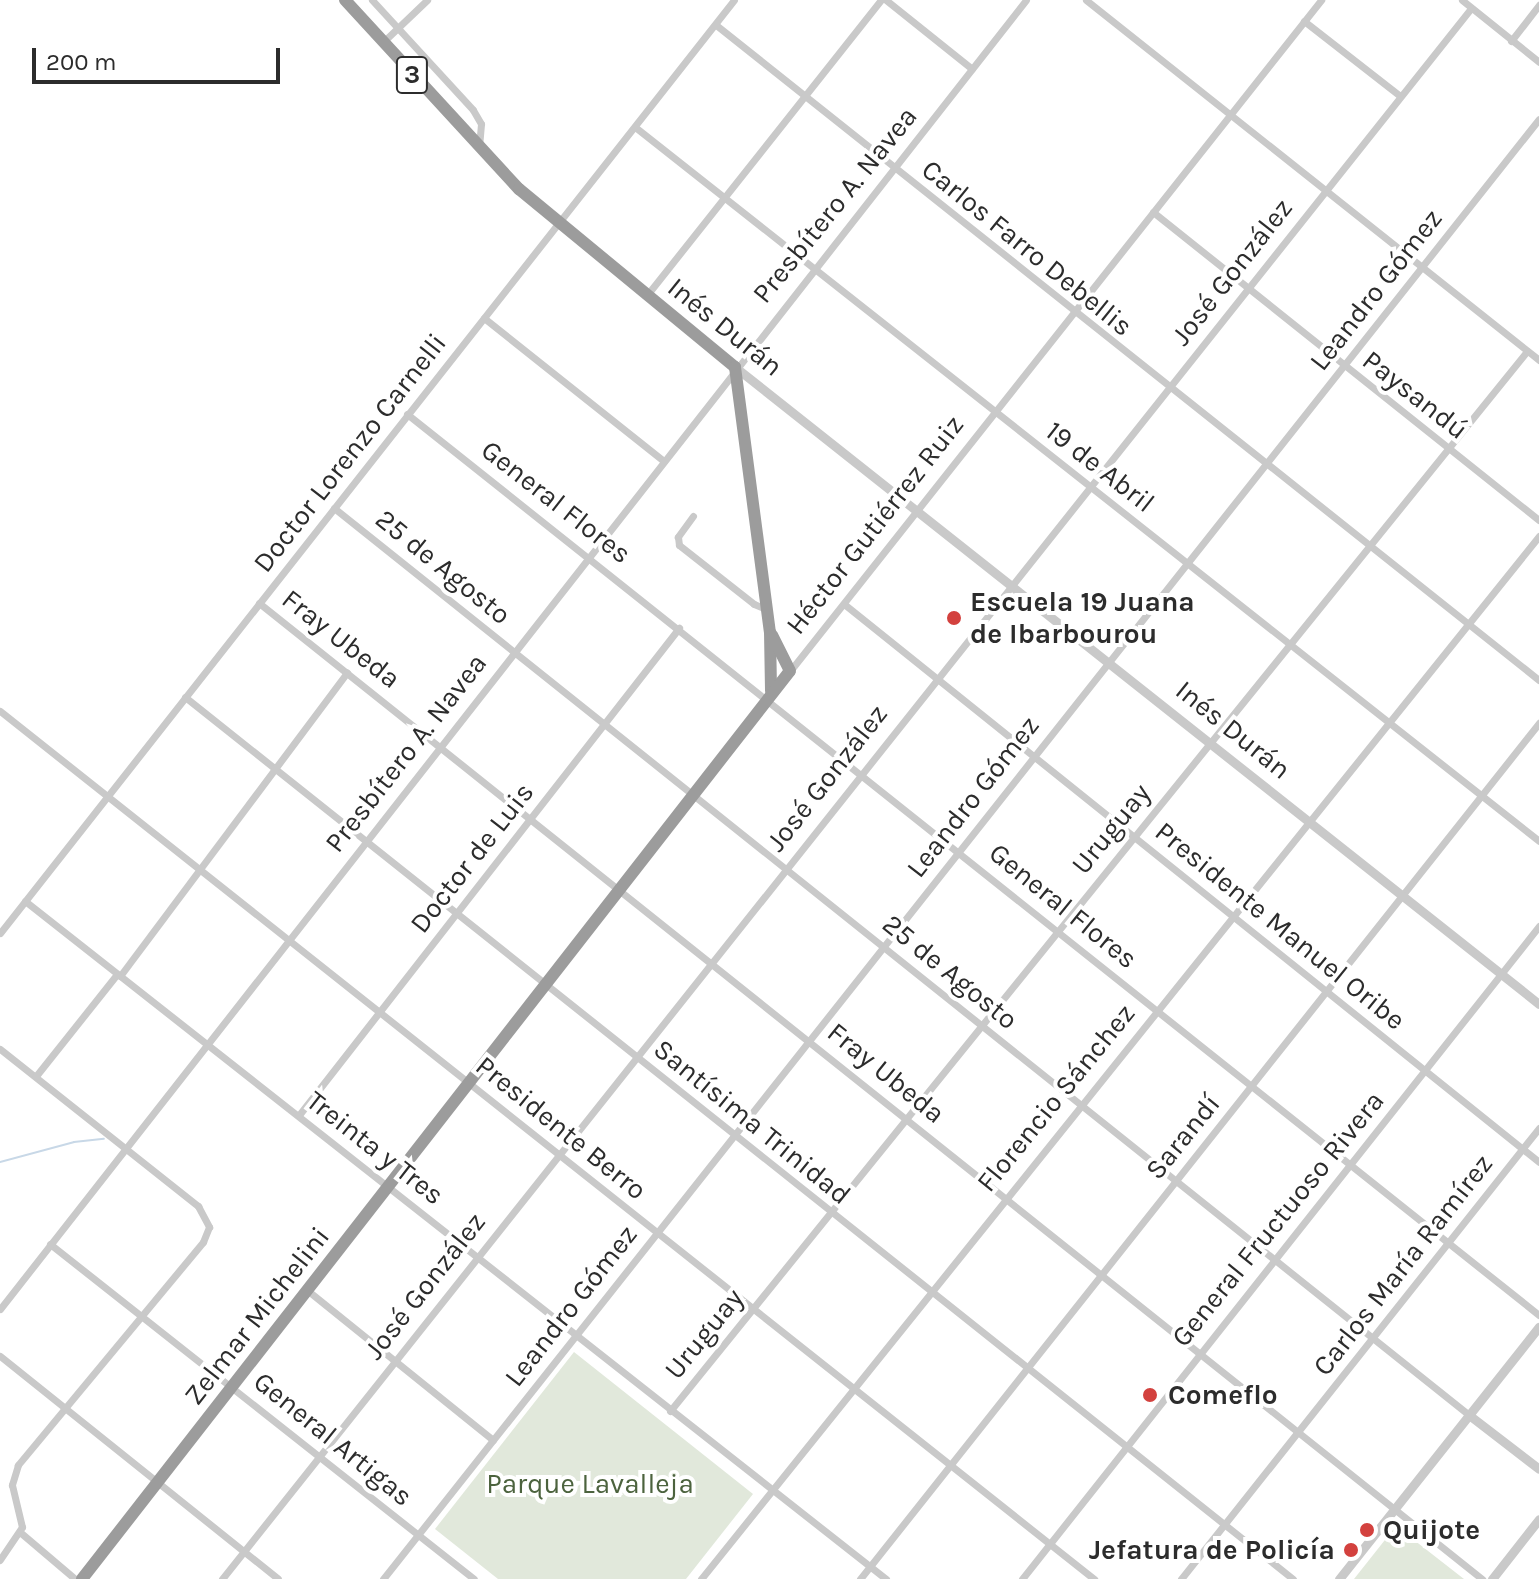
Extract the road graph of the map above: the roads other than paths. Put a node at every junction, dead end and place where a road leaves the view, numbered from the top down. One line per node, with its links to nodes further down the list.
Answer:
1 (345, 0): 16 (highway, 3)
2 (372, 0): 14 (street)
3 (427, 0): 14 (street)
4 (734, 0): 13 (street, Doctor Lorenzo Carnelli)
5 (884, 0): 18 (street); 20 (street)
6 (1026, 0): 18 (street, Presbítero A. Navea)
7 (1086, 0): 21 (street)
8 (1321, 0): 12 (street, Héctor Gutiérrez Ruiz)
9 (1462, 0): 11 (street)
10 (1539, 5): 15 (street)
11 (1471, 8): 15 (street); 19 (street, José González)
12 (1304, 21): 19 (street); 21 (street, Héctor Gutiérrez Ruiz)
13 (716, 25): 20 (street, Carlos Farro Debellis); 23 (street, Doctor Lorenzo Carnelli)
14 (398, 28): 16 (street); 24 (street)
15 (1511, 41): 17 (street)
16 (383, 42): 24 (highway, 3)
17 (1539, 62)
18 (972, 69): 25 (street, Presbítero A. Navea)
19 (1400, 96): 26 (street, José González)
20 (805, 97): 25 (street, Carlos Farro Debellis); 27 (street)
21 (1230, 114): 26 (street); 28 (street, Héctor Gutiérrez Ruiz)
22 (1539, 119): 31 (street, Leandro Gómez)
23 (635, 127): 27 (street, 19 de Abril); 29 (street, Doctor Lorenzo Carnelli)
24 (478, 150): 29 (highway, Inés Durán)
25 (893, 169): 30 (street, Presbítero A. Navea); 34 (street, Carlos Farro Debellis)
26 (1325, 189): 31 (street); 32 (street, José González)
27 (724, 199): 30 (street, 19 de Abril); 33 (street)
28 (1153, 212): 32 (street, Paysandú); 34 (street, Héctor Gutiérrez Ruiz)
29 (558, 224): 33 (highway, Inés Durán); 35 (street, Doctor Lorenzo Carnelli)
30 (814, 267): 38 (street, Presbítero A. Navea); 41 (street, 19 de Abril)
31 (1422, 267): 36 (street); 39 (street, Leandro Gómez)
32 (1247, 288): 39 (street, Paysandú); 40 (street, José González)
33 (647, 295): 38 (highway, Inés Durán)
34 (1073, 313): 40 (street, Carlos Farro Debellis); 41 (street, Héctor Gutiérrez Ruiz)
35 (484, 318): 42 (street, Doctor Lorenzo Carnelli); 44 (street)
36 (1527, 351): 37 (street); 43 (street, Uruguay)
37 (1539, 360)
38 (735, 367): 44 (street, Presbítero A. Navea); 48 (street, Inés Durán); 58 (highway)
39 (1343, 367): 43 (street, Paysandú); 45 (street, Leandro Gómez)
40 (1167, 388): 45 (street, Carlos Farro Debellis); 46 (street, José González)
41 (994, 411): 46 (street, 19 de Abril); 48 (street, Héctor Gutiérrez Ruiz)
42 (407, 414): 47 (street, Doctor Lorenzo Carnelli); 53 (street, General Flores)
43 (1449, 449): 50 (street, Paysandú); 52 (street, Uruguay)
44 (664, 461): 53 (street, Presbítero A. Navea)
45 (1265, 465): 52 (street, Carlos Farro Debellis); 54 (street, Leandro Gómez)
46 (1089, 486): 54 (street, 19 de Abril); 55 (street, José González)
47 (334, 508): 56 (street, Doctor Lorenzo Carnelli); 63 (street, 25 de Agosto)
48 (916, 510): 55 (street, Inés Durán); 57 (street, Héctor Gutiérrez Ruiz)
49 (693, 516): 58 (street)
50 (1539, 520)
51 (1539, 536): 59 (street, Florencio Sánchez)
52 (1369, 547): 59 (street, Carlos Farro Debellis); 62 (street, Uruguay)
53 (589, 556): 60 (street, General Flores); 63 (street, Presbítero A. Navea)
54 (1186, 563): 62 (street, 19 de Abril); 64 (street, Leandro Gómez)
55 (1011, 584): 64 (street, Inés Durán); 68 (street, José González)
56 (259, 603): 67 (street, Fray Ubeda); 70 (street, Doctor Lorenzo Carnelli)
57 (844, 604): 66 (street, Héctor Gutiérrez Ruiz); 68 (street, Presidente Manuel Oribe)
58 (766, 609): 61 (highway)
59 (1468, 625): 69 (street, Carlos Farro Debellis); 74 (street, Florencio Sánchez)
60 (679, 628): 71 (street, General Flores); 73 (street, Doctor de Luis)
61 (770, 632): 65 (highway); 66 (highway)
62 (1289, 645): 74 (street, 19 de Abril); 76 (street, Uruguay)
63 (514, 652): 73 (street, 25 de Agosto); 77 (street, Presbítero A. Navea)
64 (1108, 661): 76 (street, Inés Durán); 78 (street, Leandro Gómez)
65 (773, 662): 66 (highway); 71 (highway)
66 (790, 671): 71 (highway, Héctor Gutiérrez Ruiz)
67 (347, 673): 77 (street, Fray Ubeda); 79 (street)
68 (935, 676): 78 (street, Presidente Manuel Oribe); 80 (street, José González)
69 (1539, 680)
70 (185, 697): 79 (street, Santísima Trinidad); 81 (street, Doctor Lorenzo Carnelli)
71 (769, 698): 80 (street, General Flores); 82 (highway, Héctor Gutiérrez Ruiz)
72 (0, 711): 81 (street, Presidente Berro)
73 (605, 723): 82 (street, 25 de Agosto); 84 (street, Doctor de Luis)
74 (1388, 723): 83 (street, 19 de Abril); 85 (street, Florencio Sánchez)
75 (1539, 723): 83 (street, Sarandí)
76 (1210, 743): 85 (street, Inés Durán); 86 (street, Uruguay)
77 (440, 746): 84 (street, Fray Ubeda); 87 (street, Presbítero A. Navea)
78 (1033, 756): 86 (street, Presidente Manuel Oribe); 89 (street, Leandro Gómez)
79 (274, 769): 87 (street, Santísima Trinidad); 91 (street)
80 (860, 771): 89 (street, General Flores); 90 (street, José González)
81 (109, 795): 91 (street, Presidente Berro); 94 (street, Doctor Lorenzo Carnelli)
82 (693, 795): 90 (street, 25 de Agosto); 92 (highway, Héctor Gutiérrez Ruiz)
83 (1481, 795): 88 (street, 19 de Abril); 93 (street, Sarandí)
84 (531, 818): 92 (street, Fray Ubeda); 95 (street, Doctor de Luis)
85 (1308, 821): 93 (street, Inés Durán); 96 (street, Florencio Sánchez)
86 (1133, 836): 96 (street, Presidente Manuel Oribe); 98 (street, Uruguay)
87 (365, 841): 95 (street, Santísima Trinidad); 100 (street, Presbítero A. Navea)
88 (1539, 841)
89 (959, 850): 98 (street, General Flores); 101 (street, Leandro Gómez)
90 (786, 867): 101 (street, 25 de Agosto); 102 (street, José González)
91 (200, 868): 100 (street, Presidente Berro); 104 (street)
92 (621, 889): 102 (street, Fray Ubeda); 105 (highway, Héctor Gutiérrez Ruiz)
93 (1402, 895): 103 (street, Inés Durán); 106 (street, Sarandí)
94 (25, 901): 99 (street, Doctor Lorenzo Carnelli); 104 (street, Treinta y Tres)
95 (456, 913): 105 (street, Santísima Trinidad); 109 (street, Doctor de Luis)
96 (1232, 915): 106 (street, Presidente Manuel Oribe); 108 (street, Florencio Sánchez)
97 (1539, 926): 103 (street, General Fructuoso Rivera)
98 (1058, 930): 108 (street, General Flores); 110 (street, Uruguay)
99 (0, 933)
100 (289, 939): 109 (street, Presidente Berro); 112 (street, Presbítero A. Navea)
101 (883, 946): 110 (street, 25 de Agosto); 111 (street, Leandro Gómez)
102 (711, 960): 111 (street, Fray Ubeda); 114 (street, José González)
103 (1501, 973): 107 (street, Inés Durán); 115 (street, General Fructuoso Rivera)
104 (119, 975): 112 (street, Treinta y Tres); 116 (street)
105 (546, 985): 114 (street, Santísima Trinidad); 117 (highway, Héctor Gutiérrez Ruiz)
106 (1326, 991): 115 (street, Presidente Manuel Oribe); 118 (street, Sarandí)
107 (1539, 1004)
108 (1157, 1009): 118 (street, General Flores); 119 (street, Florencio Sánchez)
109 (380, 1012): 117 (street, Presidente Berro); 120 (street, Doctor de Luis)
110 (981, 1025): 119 (street, 25 de Agosto); 121 (street, Uruguay)
111 (810, 1039): 121 (street, Fray Ubeda); 123 (street, Leandro Gómez)
112 (206, 1043): 120 (street, Treinta y Tres); 124 (street, Presbítero A. Navea)
113 (0, 1049): 116 (street)
114 (635, 1057): 123 (street, Santísima Trinidad); 126 (street, José González)
115 (1424, 1070): 125 (street, Presidente Manuel Oribe); 128 (street, General Fructuoso Rivera)
116 (36, 1076): 124 (street)
117 (469, 1083): 126 (street, Presidente Berro); 130 (highway, Zelmar Michelini)
118 (1252, 1086): 128 (street, General Flores); 129 (street, Sarandí)
119 (1080, 1104): 129 (street, 25 de Agosto); 131 (street, Florencio Sánchez)
120 (299, 1115): 130 (street, Treinta y Tres)
121 (905, 1118): 131 (street, Fray Ubeda); 132 (street, Uruguay)
122 (1539, 1128): 125 (street, Carlos María Ramírez)
123 (735, 1135): 132 (street, Santísima Trinidad); 133 (street, Leandro Gómez)
124 (126, 1147): 135 (street, Presbítero A. Navea); 144 (street)
125 (1523, 1149): 127 (street, Presidente Manuel Oribe); 134 (street, Carlos María Ramírez)
126 (558, 1154): 133 (street, Presidente Berro); 136 (street, José González)
127 (1539, 1162)
128 (1351, 1165): 134 (street, General Flores); 137 (street, General Fructuoso Rivera)
129 (1176, 1180): 137 (street, 25 de Agosto); 138 (street, Sarandí)
130 (389, 1186): 136 (street, Treinta y Tres); 139 (highway, Zelmar Michelini)
131 (1004, 1197): 138 (street, Fray Ubeda); 140 (street, Florencio Sánchez)
132 (830, 1212): 140 (street, Santísima Trinidad); 142 (street, Uruguay)
133 (657, 1233): 142 (street, Presidente Berro); 146 (street, Leandro Gómez)
134 (1449, 1241): 143 (street, General Flores); 147 (street, Carlos María Ramírez)
135 (50, 1244): 141 (street, Presbítero A. Navea); 144 (street, General Artigas)
136 (477, 1256): 146 (street, Treinta y Tres); 150 (street, José González)
137 (1275, 1259): 147 (street, 25 de Agosto); 148 (street, General Fructuoso Rivera)
138 (1101, 1274): 148 (street, Fray Ubeda); 151 (street, Sarandí)
139 (307, 1290): 150 (street); 152 (highway, Zelmar Michelini)
140 (928, 1290): 151 (street, Santísima Trinidad); 153 (street, Florencio Sánchez)
141 (0, 1309)
142 (753, 1309): 153 (street, Presidente Berro); 155 (street, Uruguay)
143 (1539, 1315)
144 (143, 1316): 152 (street, General Artigas); 154 (street)
145 (1539, 1327): 156 (street)
146 (576, 1335): 155 (street, Treinta y Tres); 158 (street, Leandro Gómez)
147 (1373, 1338): 156 (street, 25 de Agosto); 157 (street, Carlos María Ramírez)
148 (1199, 1352): 157 (street, Fray Ubeda); 159 (street, General Fructuoso Rivera)
149 (0, 1356): 154 (street)
150 (395, 1361): 158 (street); 160 (street, José González)
151 (1027, 1368): 159 (street, Santísima Trinidad); 161 (street, Sarandí)
152 (232, 1387): 160 (street, General Artigas); 163 (highway, Zelmar Michelini)
153 (851, 1387): 161 (street, Presidente Berro); 164 (street, Florencio Sánchez)
154 (66, 1408): 163 (street); 168 (street)
155 (670, 1411): 164 (street, Treinta y Tres)
156 (1469, 1415): 162 (street, 25 de Agosto); 165 (street)
157 (1298, 1431): 165 (street, Fray Ubeda); 167 (street, Carlos María Ramírez)
158 (493, 1440): 169 (street, Leandro Gómez)
159 (1126, 1447): 167 (street, Santísima Trinidad); 170 (street, General Fructuoso Rivera)
160 (320, 1457): 169 (street, General Artigas); 171 (street, José González)
161 (950, 1465): 170 (street, Presidente Berro); 173 (street, Sarandí)
162 (1539, 1469)
163 (157, 1482): 171 (street); 175 (highway, Zelmar Michelini)
164 (771, 1490): 173 (street, Treinta y Tres); 180 (street, Florencio Sánchez)
165 (1394, 1508): 187 (street); 188 (street, Fray Ubeda)
166 (1539, 1519): 189 (street)
167 (1225, 1525): 185 (street, Carlos María Ramírez); 186 (street, Santísima Trinidad)
168 (21, 1533): 172 (street); 174 (street)
169 (418, 1535): 178 (street, Leandro Gómez); 179 (street, General Artigas)
170 (1049, 1543): 183 (street, General Fructuoso Rivera); 184 (street, Presidente Berro)
171 (244, 1552): 176 (street, José González); 177 (street)
172 (0, 1560)
173 (870, 1567): 181 (street, Sarandí); 182 (street, Treinta y Tres)
174 (75, 1579)
175 (82, 1579)
176 (222, 1579)
177 (278, 1579)
178 (383, 1579)
179 (474, 1579)
180 (701, 1579)
181 (860, 1579)
182 (886, 1579)
183 (1022, 1579)
184 (1094, 1579)
185 (1181, 1579)
186 (1293, 1579)
187 (1339, 1579)
188 (1482, 1579)
189 (1492, 1579)

